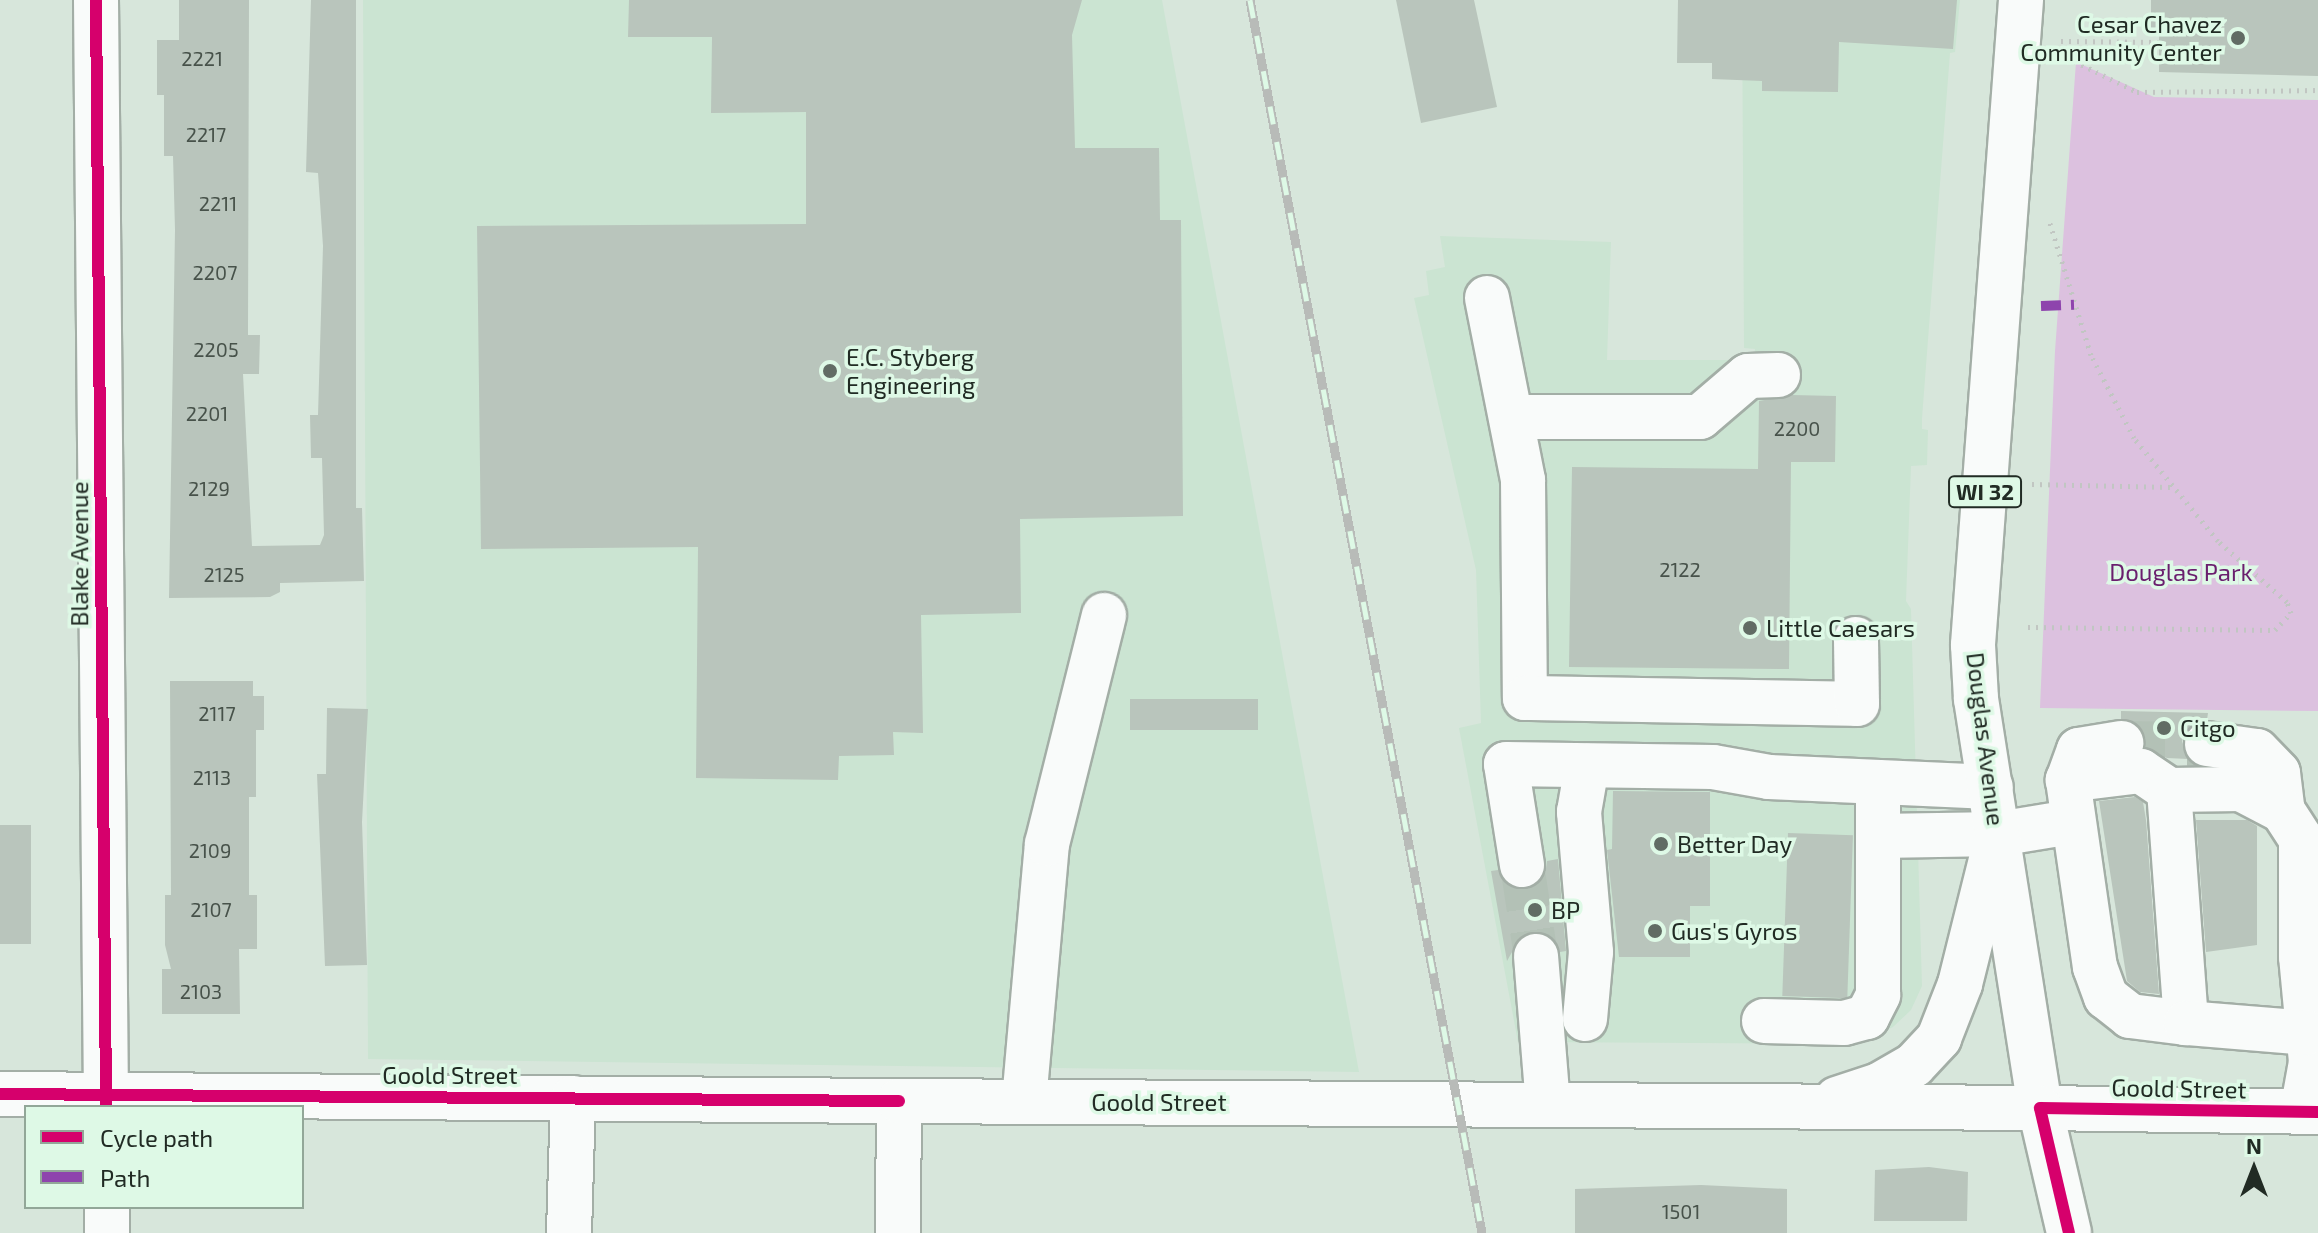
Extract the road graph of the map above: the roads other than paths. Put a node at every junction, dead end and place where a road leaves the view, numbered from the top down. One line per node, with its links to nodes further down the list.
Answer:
1 (96, 0): 26 (main road, Blake Avenue)
2 (2021, 0): 12 (main road, Douglas Avenue / WI 32)
3 (1487, 298): 5 (main road)
4 (1778, 375): 5 (main road)
5 (1511, 417): 7 (main road)
6 (1104, 615): 28 (main road)
7 (1856, 639)
8 (2121, 743): 14 (main road)
9 (2207, 744): 15 (main road)
10 (1587, 766): 11 (main road); 18 (main road); 21 (main road)
11 (1878, 782): 12 (main road); 17 (main road)
12 (1991, 787): 16 (main road, Douglas Avenue / WI 32)
13 (2169, 790): 14 (main road); 15 (main road); 22 (main road)
14 (2070, 801): 16 (main road); 22 (main road)
15 (2283, 811): 23 (main road)
16 (1998, 834): 17 (main road); 30 (main road); 31 (main road, Douglas Avenue / WI 32)
17 (1879, 836): 20 (main road)
18 (1522, 865)
19 (1536, 956): 21 (main road)
20 (1764, 1021)
21 (1566, 1023): 29 (main road)
22 (2186, 1023): 23 (main road)
23 (2308, 1033): 32 (main road)
24 (0, 1094): 26 (main road, Goold Street)
25 (573, 1098): 26 (main road, Goold Street); 27 (main road, Goold Street); 35 (main road)
26 (106, 1101)
27 (899, 1101): 28 (main road, Goold Street); 36 (main road)
28 (1024, 1101): 29 (main road, Goold Street)
29 (1548, 1104): 30 (main road, Goold Street)
30 (1812, 1108): 31 (main road, Goold Street)
31 (2040, 1108): 32 (main road, Goold Street); 37 (main road, Douglas Avenue / WI 32)
32 (2310, 1112)
33 (107, 1209): 34 (main road)
34 (107, 1233)
35 (569, 1233)
36 (898, 1233)
37 (2069, 1233)

